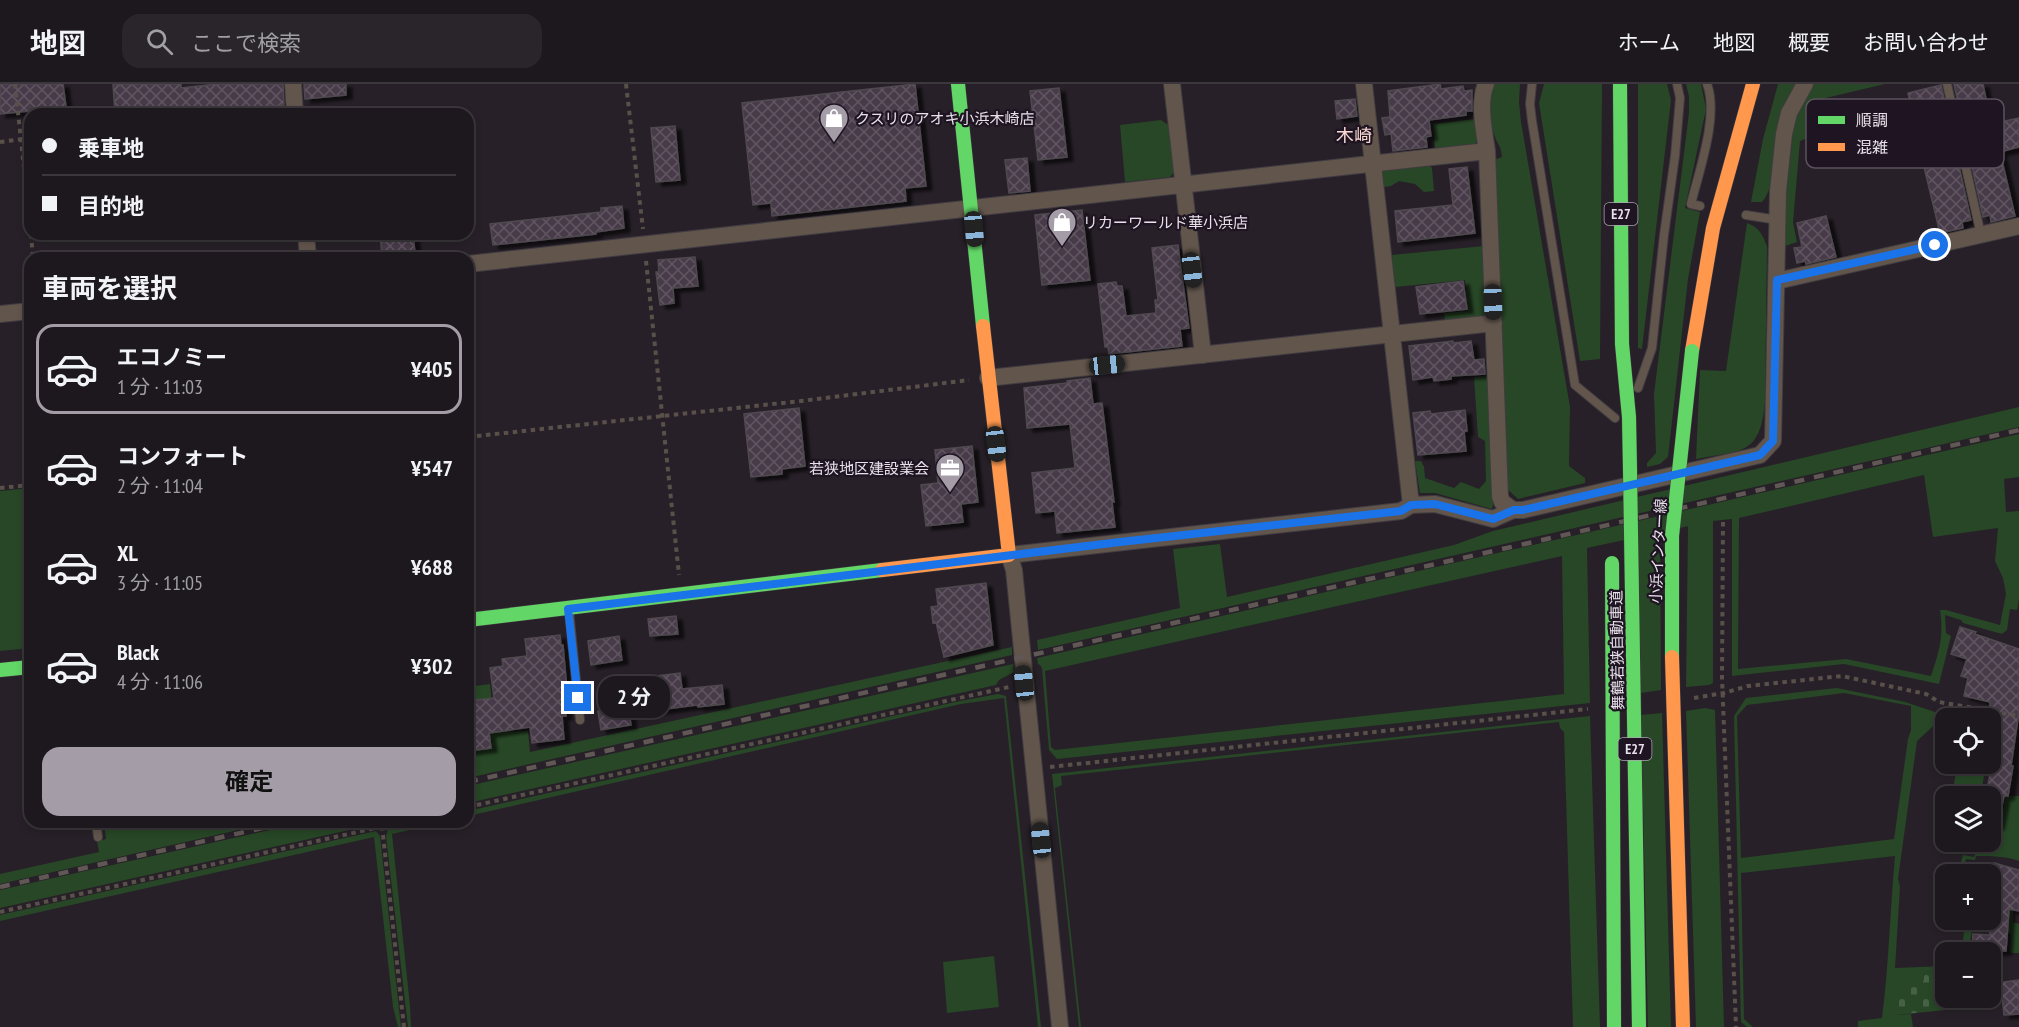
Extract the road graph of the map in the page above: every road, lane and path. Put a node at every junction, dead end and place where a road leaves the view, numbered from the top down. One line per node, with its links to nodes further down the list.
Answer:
1 (15, 84): 17 (path)
2 (293, 84): 16 (street)
3 (626, 84): 30 (path)
4 (958, 84): 25 (main road)
5 (1172, 84): 23 (street)
6 (1365, 84): 21 (street)
7 (1485, 84): 19 (street)
8 (1532, 84): 40 (lane)
9 (1620, 84): 40 (main road, 舞鶴若狭自動車道 / E27)
10 (1677, 84): 40 (lane)
11 (1707, 84): 24 (lane)
12 (1753, 84): 73 (main road, 小浜インター線, bridge)
13 (1805, 84): 27 (street)
14 (1947, 84): 15 (lane)
15 (1950, 99)
16 (295, 108)
17 (22, 139): 18 (path); 20 (path)
18 (0, 142)
19 (1487, 151): 21 (street); 35 (street)
20 (24, 160)
21 (1373, 164): 23 (street); 36 (street)
22 (1966, 168): 29 (lane)
23 (1182, 185): 25 (street); 37 (street)
24 (1700, 206)
25 (972, 207): 30 (street); 38 (main road)
26 (1746, 215): 27 (lane)
27 (1778, 220): 32 (street)
28 (2019, 226): 29 (street)
29 (1981, 235): 32 (street)
30 (644, 244): 31 (street); 39 (path)
31 (474, 263)
32 (1777, 280): 47 (street)
33 (24, 312): 34 (street)
34 (0, 314)
35 (1494, 323): 36 (street); 47 (street)
36 (1392, 333): 37 (street); 45 (street)
37 (1203, 355): 38 (street)
38 (988, 378): 39 (path); 50 (main road)
39 (663, 416): 41 (path); 51 (path)
40 (1620, 421): 72 (main road, 舞鶴若狭自動車道 / E27, bridge)
41 (474, 436)
42 (1613, 473): 46 (main road)
43 (24, 486): 44 (path)
44 (0, 488)
45 (1411, 505): 47 (street); 50 (street)
46 (1612, 508)
47 (1514, 510)
48 (1723, 522): 57 (path)
49 (1612, 554): 71 (main road, 舞鶴若狭自動車道 / E27, bridge)
50 (1009, 555): 51 (main road); 56 (street)
51 (681, 596): 52 (main road)
52 (568, 609): 53 (main road); 61 (lane)
53 (474, 619)
54 (24, 668): 55 (main road)
55 (0, 670)
56 (1024, 683): 62 (street); 63 (path)
57 (1724, 693): 58 (path); 60 (path); 74 (path)
58 (1693, 698)
59 (1588, 709): 62 (path)
60 (2019, 716)
61 (580, 720)
62 (1033, 769): 70 (street)
63 (474, 806)
64 (97, 828): 67 (lane)
65 (373, 828): 68 (path)
66 (382, 828): 69 (path)
67 (98, 837)
68 (0, 912)
69 (404, 1027)
70 (1060, 1027)
71 (1614, 1027)
72 (1639, 1027)
73 (1683, 1027)
74 (1736, 1027)

